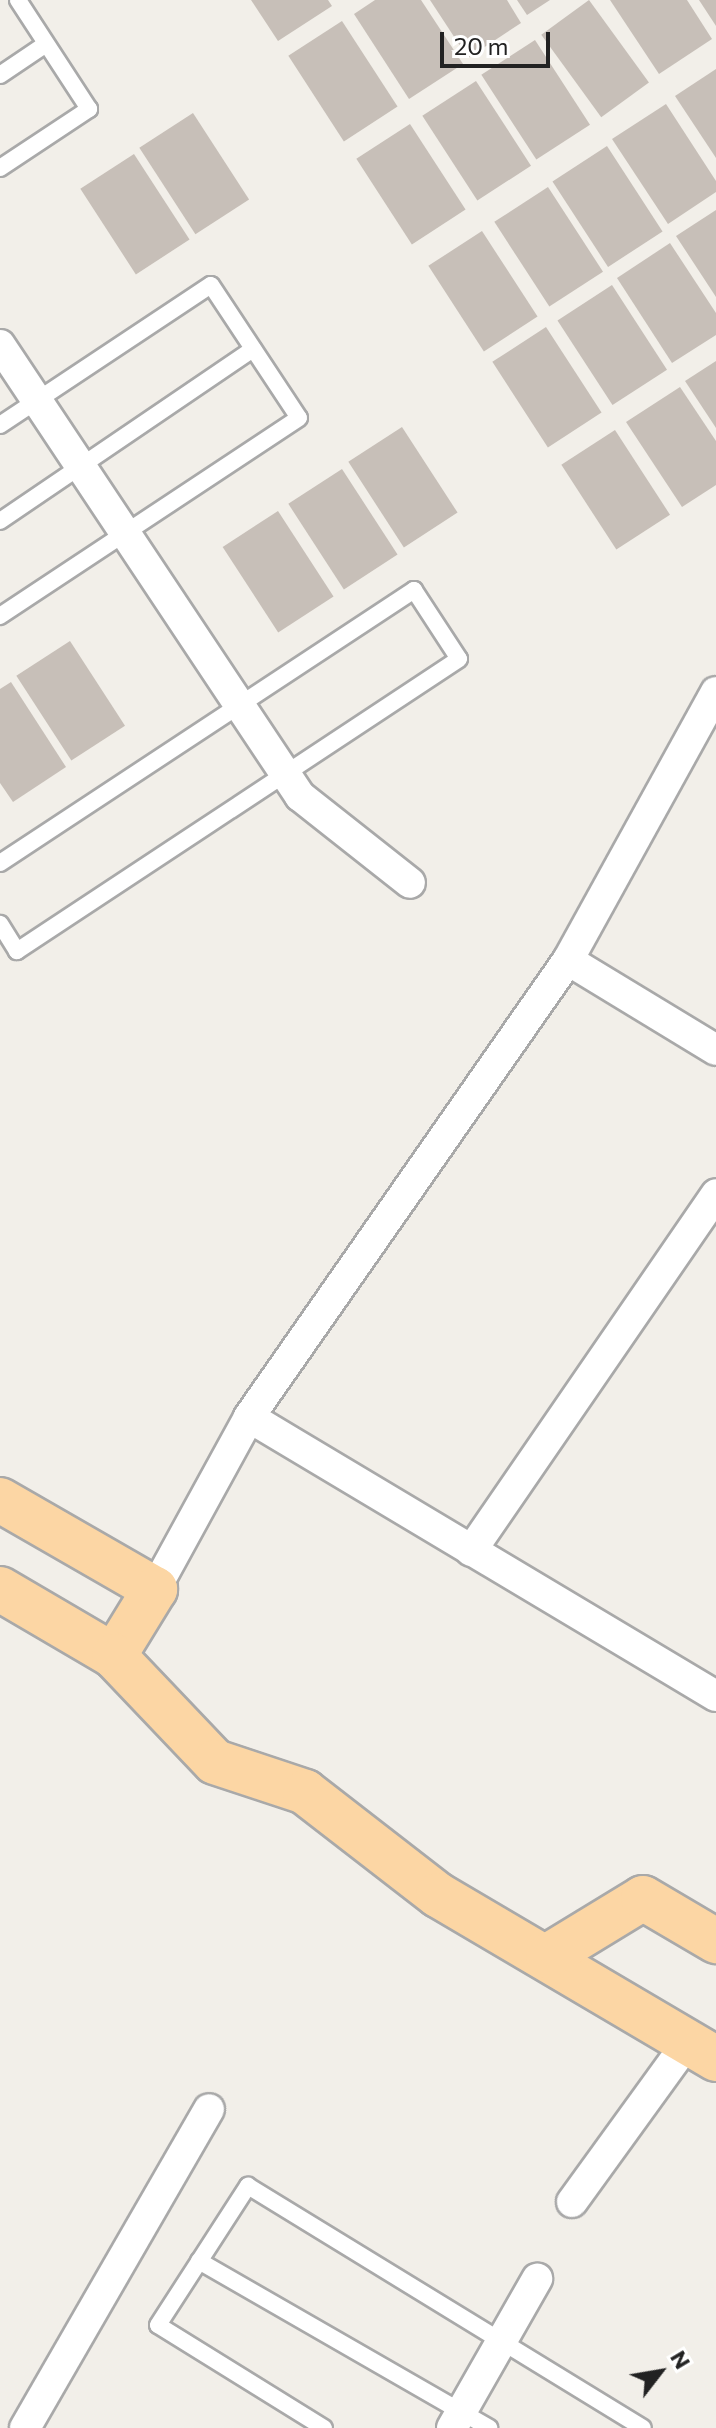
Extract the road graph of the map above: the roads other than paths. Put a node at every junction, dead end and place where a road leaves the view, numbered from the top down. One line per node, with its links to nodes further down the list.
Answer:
1 (18, 0): 2 (lane)
2 (46, 44): 3 (lane); 4 (lane)
3 (0, 75)
4 (0, 168)
5 (0, 345): 7 (street)
6 (253, 349): 7 (lane); 9 (lane); 11 (lane)
7 (36, 401): 8 (lane); 9 (street)
8 (0, 425)
9 (80, 466): 10 (lane); 11 (street)
10 (0, 521)
11 (124, 534): 12 (lane); 14 (street)
12 (0, 616)
13 (716, 692): 19 (street)
14 (239, 705): 15 (street); 15 (lane); 16 (lane)
15 (285, 774): 17 (street); 18 (lane)
16 (0, 863)
17 (410, 883)
18 (0, 924)
19 (568, 960): 20 (street); 22 (street)
20 (716, 1050)
21 (716, 1194): 24 (street)
22 (249, 1417): 24 (street); 26 (street)
23 (0, 1500): 26 (main road)
24 (471, 1551): 28 (street)
25 (0, 1589): 27 (main road)
26 (155, 1589): 27 (main road)
27 (114, 1656): 30 (main road)
28 (716, 1696)
29 (716, 1941): 30 (main road)
30 (548, 1956): 31 (main road)
31 (702, 2051): 33 (street)
32 (209, 2109): 38 (street)
33 (572, 2202)
34 (199, 2261): 36 (lane); 37 (lane); 39 (lane)
35 (537, 2279): 36 (street)
36 (504, 2337): 37 (street); 41 (lane)
37 (457, 2419): 40 (lane)
38 (25, 2428)
39 (324, 2428)
40 (489, 2428)
41 (643, 2428)

